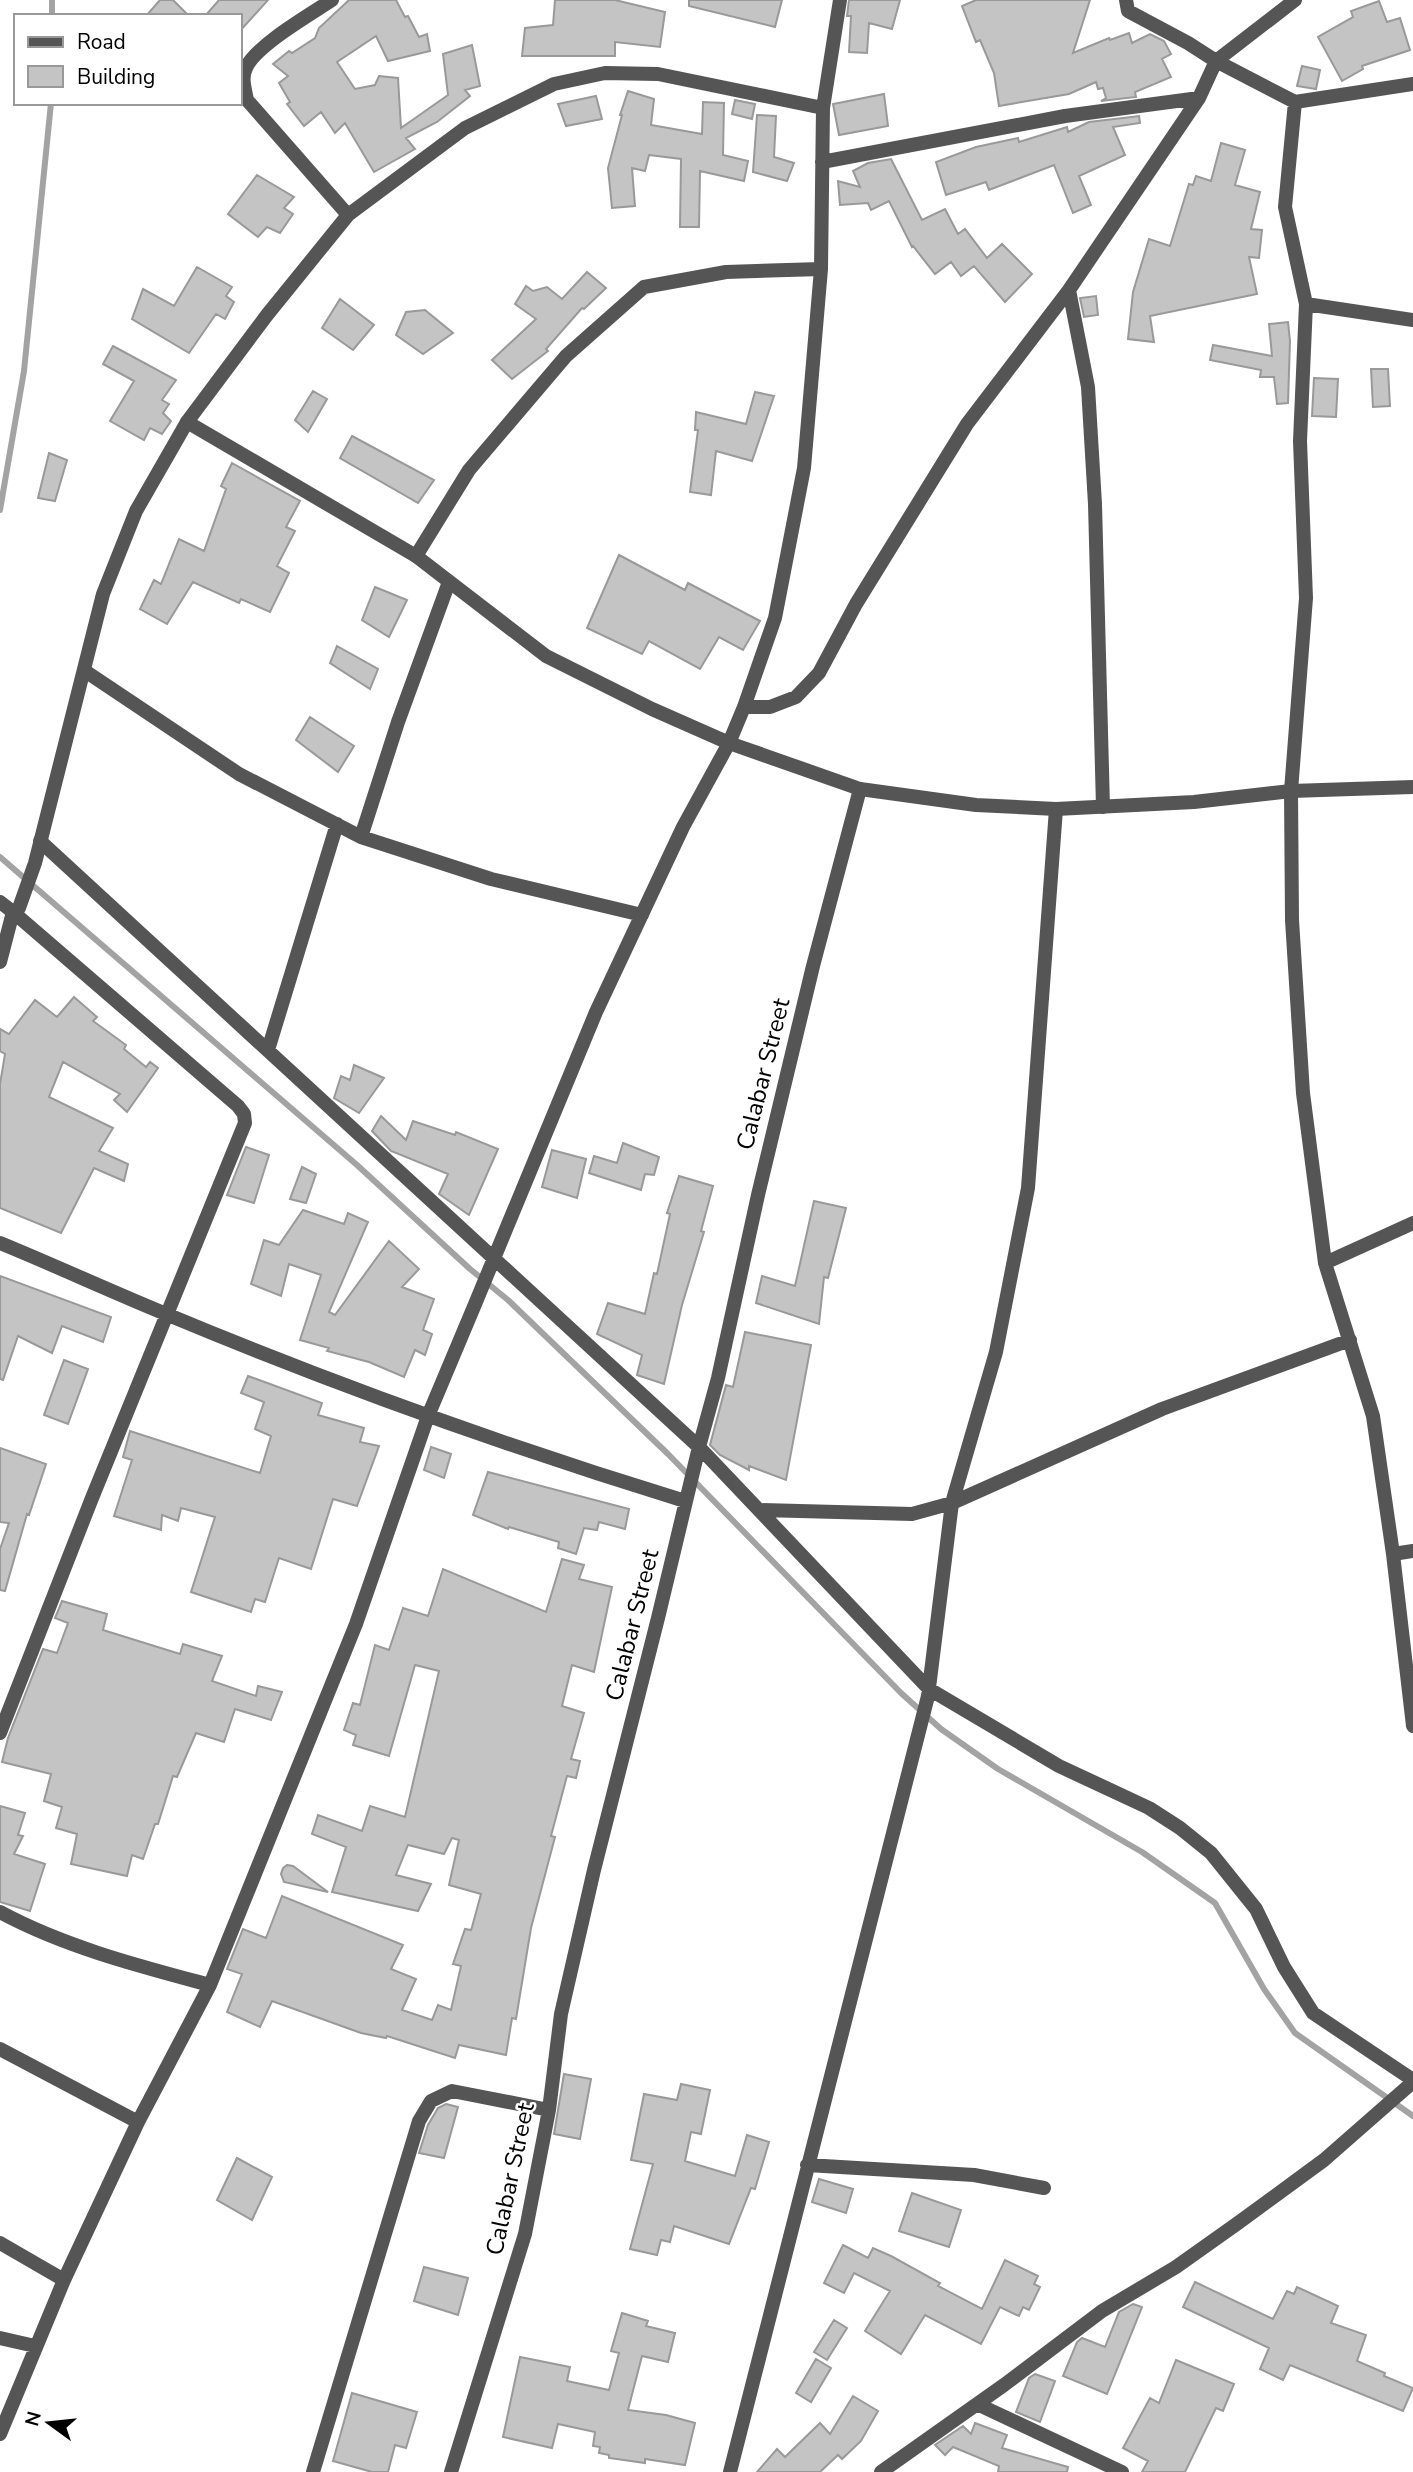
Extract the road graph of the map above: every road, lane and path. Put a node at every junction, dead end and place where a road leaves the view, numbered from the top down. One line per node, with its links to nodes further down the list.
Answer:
1 (332, 0): 11 (street)
2 (840, 0): 9 (street)
3 (1126, 0): 5 (street)
4 (1295, 0): 5 (street)
5 (1216, 61): 7 (street); 8 (street)
6 (1413, 84): 8 (street)
7 (1199, 98): 10 (street); 13 (street)
8 (1296, 102): 14 (street)
9 (823, 108): 10 (street); 11 (street)
10 (822, 162): 12 (street)
11 (348, 215): 16 (street)
12 (821, 269): 17 (street); 20 (street)
13 (1069, 290): 20 (street); 25 (street)
14 (1306, 304): 15 (street); 24 (street)
15 (1413, 320)
16 (187, 422): 17 (street); 19 (street)
17 (416, 556): 18 (street)
18 (449, 582): 21 (street); 28 (street)
19 (85, 671): 27 (street); 29 (street)
20 (744, 707): 21 (street)
21 (729, 743): 23 (street); 32 (street)
22 (1413, 787): 24 (street)
23 (860, 789): 26 (street); 42 (street, Calabar Street)
24 (1291, 791): 25 (street); 38 (street)
25 (1103, 807): 26 (street)
26 (1056, 808): 44 (street)
27 (337, 824): 28 (street); 34 (street)
28 (361, 837): 32 (street)
29 (40, 841): 31 (street); 34 (street)
30 (0, 902): 31 (street)
31 (13, 912): 33 (street); 39 (street)
32 (642, 915): 37 (street)
33 (0, 962)
34 (268, 1050): 37 (street)
35 (1413, 1223): 38 (street)
36 (0, 1243): 39 (street)
37 (492, 1263): 41 (street); 42 (street)
38 (1325, 1263): 40 (street)
39 (167, 1314): 41 (street); 50 (street)
40 (1350, 1340): 44 (street); 47 (street)
41 (428, 1416): 43 (street); 52 (street)
42 (697, 1453): 43 (street, Calabar Street); 45 (street)
43 (685, 1501): 55 (street, Calabar Street)
44 (952, 1503): 45 (street); 48 (street)
45 (759, 1510): 48 (street)
46 (1413, 1551): 47 (street)
47 (1393, 1555): 49 (street)
48 (928, 1692): 54 (street); 57 (street)
49 (1413, 1726)
50 (0, 1733)
51 (0, 1912): 52 (street)
52 (210, 1986): 56 (street)
53 (0, 2049): 56 (street)
54 (1410, 2084): 63 (street)
55 (549, 2110): 65 (street); 66 (street, Calabar Street)
56 (138, 2122): 60 (street)
57 (807, 2165): 58 (street); 67 (street)
58 (1044, 2188)
59 (0, 2243): 60 (street)
60 (64, 2280): 62 (street)
61 (0, 2338): 62 (street)
62 (35, 2346): 64 (street)
63 (977, 2404): 68 (street); 69 (street)
64 (0, 2434)
65 (313, 2472)
66 (452, 2472)
67 (730, 2472)
68 (881, 2472)
69 (1122, 2472)

